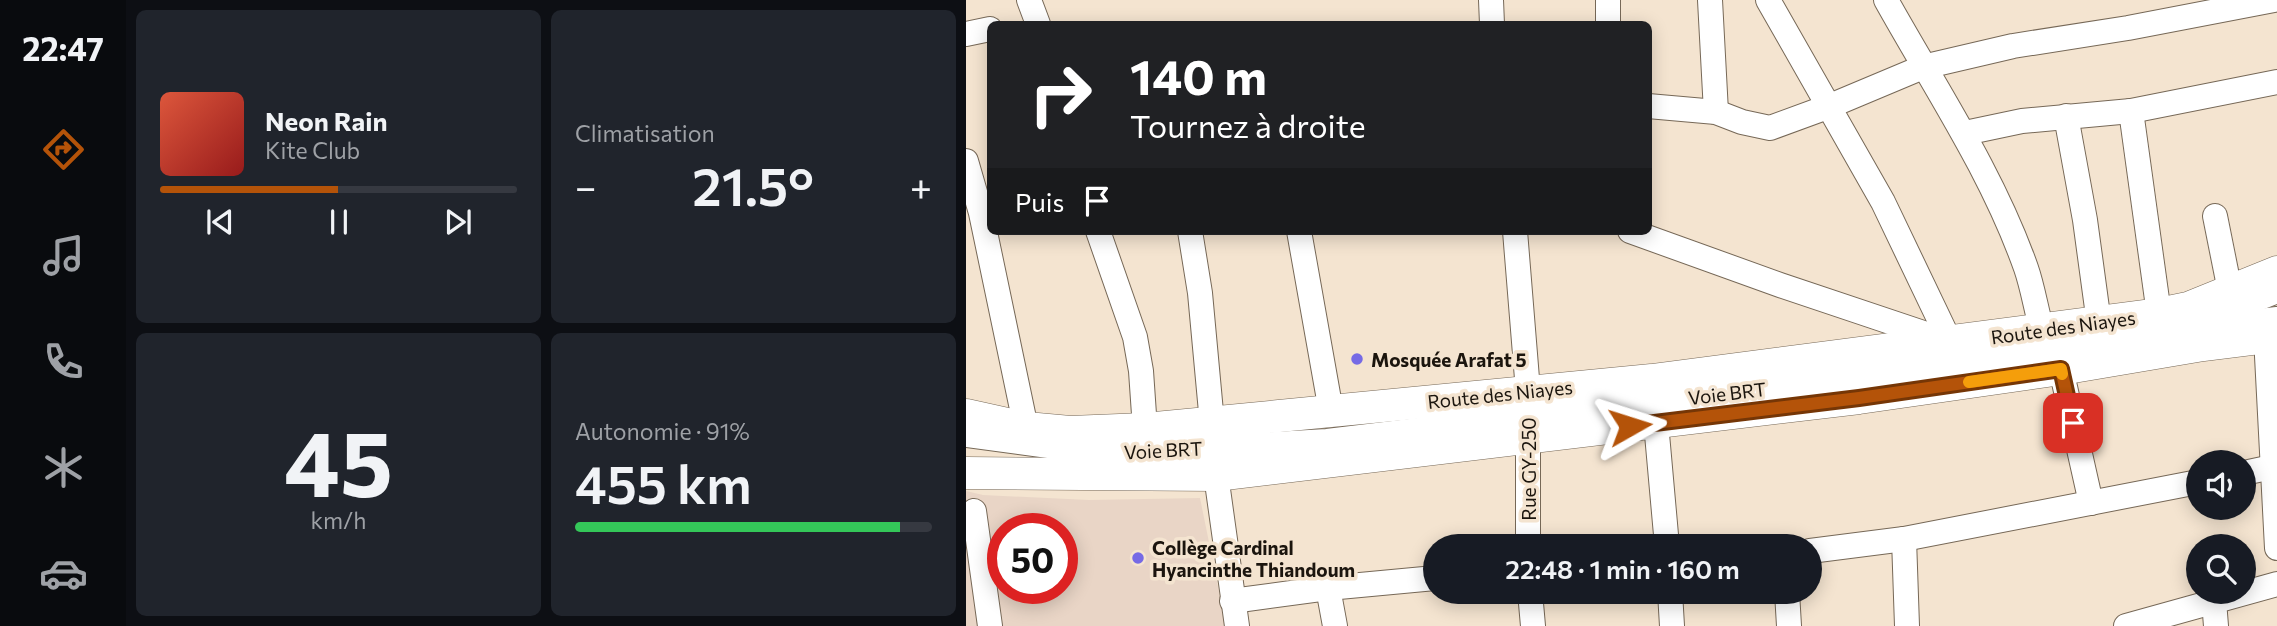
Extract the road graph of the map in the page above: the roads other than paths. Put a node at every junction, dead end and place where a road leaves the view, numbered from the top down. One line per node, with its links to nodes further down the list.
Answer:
1 (1608, 0): 6 (street)
2 (1710, 0): 14 (street)
3 (1768, 0): 12 (street)
4 (1886, 0): 9 (street)
5 (2274, 0): 9 (street)
6 (1608, 21)
7 (987, 30): 8 (street)
8 (966, 34)
9 (1923, 67): 12 (street); 16 (street)
10 (2277, 82): 13 (street)
11 (1652, 106): 14 (street)
12 (1830, 106): 14 (street); 32 (street)
13 (2131, 111): 15 (street); 29 (street)
14 (1716, 113)
15 (2066, 116): 16 (street); 28 (street)
16 (1965, 133): 30 (street)
17 (966, 161): 18 (street)
18 (979, 213): 39 (street)
19 (2215, 216): 26 (street)
20 (1099, 235): 40 (street)
21 (1191, 235): 37 (street)
22 (1300, 235): 34 (street)
23 (1515, 235): 36 (street, Rue GY-250)
24 (1642, 235): 32 (street)
25 (2277, 272): 26 (main road, Route des Niayes)
26 (2230, 290): 29 (main road, Route des Niayes)
27 (2277, 291): 29 (street, Voie BRT)
28 (2099, 323): 29 (main road, Route des Niayes); 30 (main road, Route des Niayes)
29 (2165, 323): 31 (street, Voie BRT); 36 (street, Voie BRT)
30 (2042, 330): 32 (main road, Route des Niayes)
31 (2273, 331): 33 (main road, Route des Niayes); 44 (street)
32 (1950, 342): 36 (main road, Route des Niayes)
33 (2061, 369): 38 (main road, Route des Niayes); 49 (street)
34 (1331, 411): 36 (main road, Route des Niayes); 37 (main road, Route des Niayes)
35 (966, 415): 39 (main road, Route des Niayes)
36 (1528, 415): 38 (main road, Route des Niayes); 42 (street, Voie BRT); 47 (main road, Route des Niayes); 51 (street, Rue GY-250)
37 (1212, 424): 40 (main road, Route des Niayes)
38 (1656, 424): 52 (street)
39 (1026, 428): 40 (main road, Route des Niayes)
40 (1145, 429)
41 (966, 435): 42 (street, Voie BRT)
42 (1072, 449): 43 (street, Voie BRT)
43 (966, 459)
44 (2272, 467): 45 (street); 54 (street)
45 (2256, 470)
46 (966, 473): 47 (main road, Route des Niayes)
47 (1216, 475): 60 (street)
48 (2186, 484): 49 (street)
49 (2091, 503): 53 (street)
50 (974, 511): 66 (street)
51 (1528, 534)
52 (1666, 534)
53 (1904, 539): 55 (street); 72 (street)
54 (2277, 548)
55 (1822, 549)
56 (1423, 579): 58 (street)
57 (2277, 584): 59 (street)
58 (1328, 588): 60 (street); 68 (street)
59 (2256, 590)
60 (1232, 601): 67 (street)
61 (1531, 604): 69 (street)
62 (1671, 604): 70 (street)
63 (1788, 604): 71 (street)
64 (2203, 604): 73 (street)
65 (2214, 604): 74 (street)
66 (989, 626)
67 (1237, 626)
68 (1335, 626)
69 (1533, 626)
70 (1672, 626)
71 (1789, 626)
72 (1907, 626)
73 (2126, 626)
74 (2216, 626)

